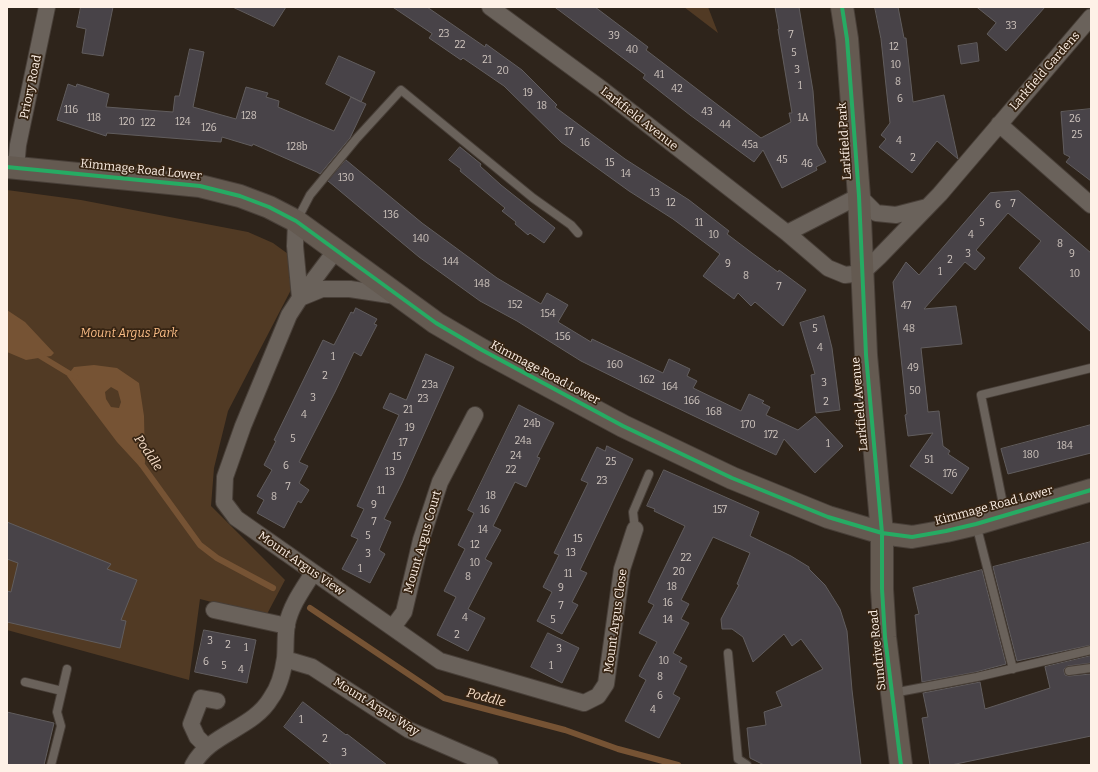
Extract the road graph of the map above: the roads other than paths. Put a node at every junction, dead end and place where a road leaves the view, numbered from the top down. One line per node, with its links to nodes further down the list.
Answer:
1 (47, 7): 6 (street, Priory Road)
2 (490, 7): 11 (street, Larkfield Avenue)
3 (842, 7): 7 (main road, Larkfield Park)
4 (1091, 17): 5 (street, Larkfield Gardens)
5 (999, 124): 8 (street); 9 (street, Larkfield Gardens)
6 (12, 168): 10 (main road, Kimmage Road Lower)
7 (859, 196): 9 (street); 11 (street); 14 (main road, Larkfield Park)
8 (1091, 205)
9 (927, 207): 14 (street, Larkfield Gardens)
10 (296, 221): 12 (lane); 13 (main road, Kimmage Road Lower); 16 (street)
11 (787, 232): 14 (street, Larkfield Avenue)
12 (578, 233)
13 (336, 250): 15 (main road, Kimmage Road Lower); 16 (street, Mount Argus View)
14 (862, 273): 24 (main road, Larkfield Avenue)
15 (398, 296): 16 (street); 24 (main road, Kimmage Road Lower)
16 (300, 298): 25 (street, Mount Argus View)
17 (1091, 368): 21 (lane)
18 (475, 415): 28 (street, Mount Argus Court)
19 (649, 474): 23 (lane)
20 (1091, 490): 21 (main road, Kimmage Road Lower)
21 (1005, 514): 22 (main road, Kimmage Road Lower)
22 (976, 524): 24 (main road, Kimmage Road Lower); 34 (lane)
23 (635, 529): 40 (street, Mount Argus Close)
24 (882, 533): 38 (main road, Sundrive Road)
25 (313, 573): 27 (street); 28 (street, Mount Argus View)
26 (214, 610): 27 (street)
27 (289, 618): 31 (street)
28 (393, 627): 40 (street, Mount Argus View)
29 (1091, 650): 34 (lane)
30 (728, 653): 45 (lane)
31 (285, 659): 41 (street); 44 (street, Mount Argus Way)
32 (67, 668): 37 (lane)
33 (1091, 668): 35 (lane)
34 (1013, 669): 38 (lane)
35 (1068, 671)
36 (25, 682): 37 (lane)
37 (62, 691): 42 (lane)
38 (892, 694): 46 (main road, Sundrive Road)
39 (217, 701): 41 (street)
40 (584, 703)
41 (207, 747): 43 (street)
42 (51, 765)
43 (193, 765)
44 (490, 765)
45 (747, 765)
46 (900, 765)

